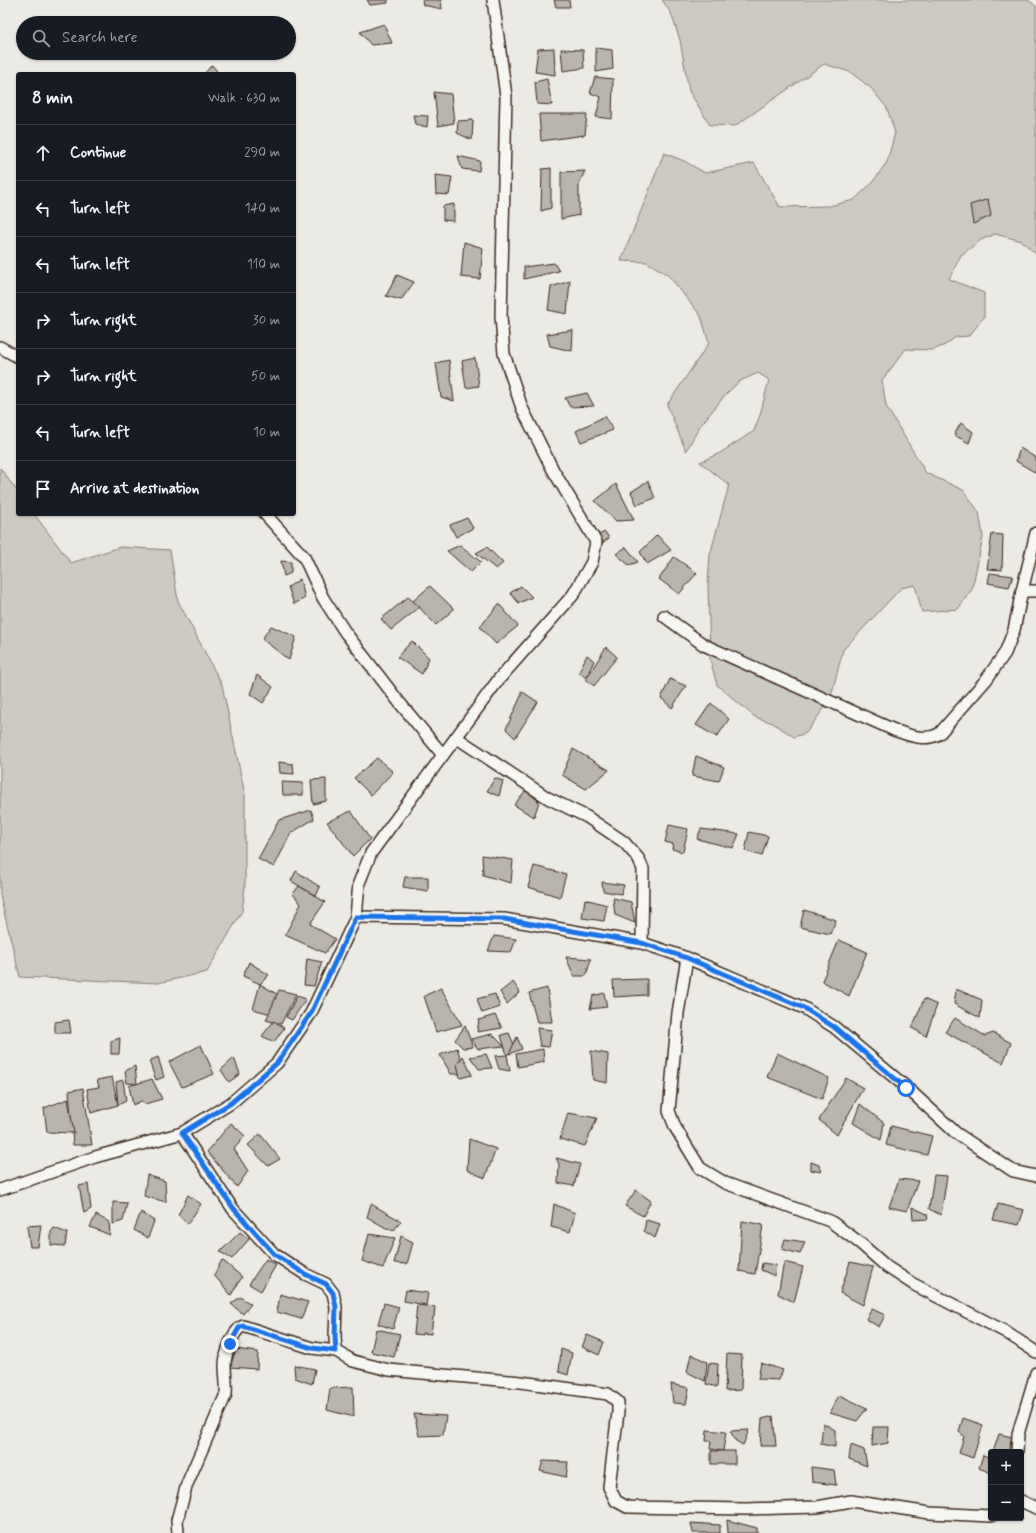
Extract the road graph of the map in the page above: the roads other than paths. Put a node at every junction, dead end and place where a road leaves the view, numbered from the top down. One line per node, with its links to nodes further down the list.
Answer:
1 (493, 0): 9 (street)
2 (0, 347): 3 (street)
3 (16, 356)
4 (268, 516): 10 (street)
5 (1036, 533): 6 (street)
6 (1022, 591): 7 (street); 8 (street)
7 (1036, 592)
8 (664, 616)
9 (457, 738): 10 (street); 12 (street)
10 (443, 755): 11 (street)
11 (356, 917): 12 (street); 14 (street)
12 (642, 943): 13 (street)
13 (687, 958): 15 (street); 18 (street)
14 (182, 1133): 16 (street); 17 (street)
15 (1036, 1176)
16 (0, 1190)
17 (336, 1351): 23 (street); 24 (street)
18 (1036, 1352)
19 (1036, 1373): 20 (street)
20 (1017, 1449)
21 (1024, 1502): 22 (street)
22 (1036, 1508)
23 (988, 1516)
24 (178, 1533)

